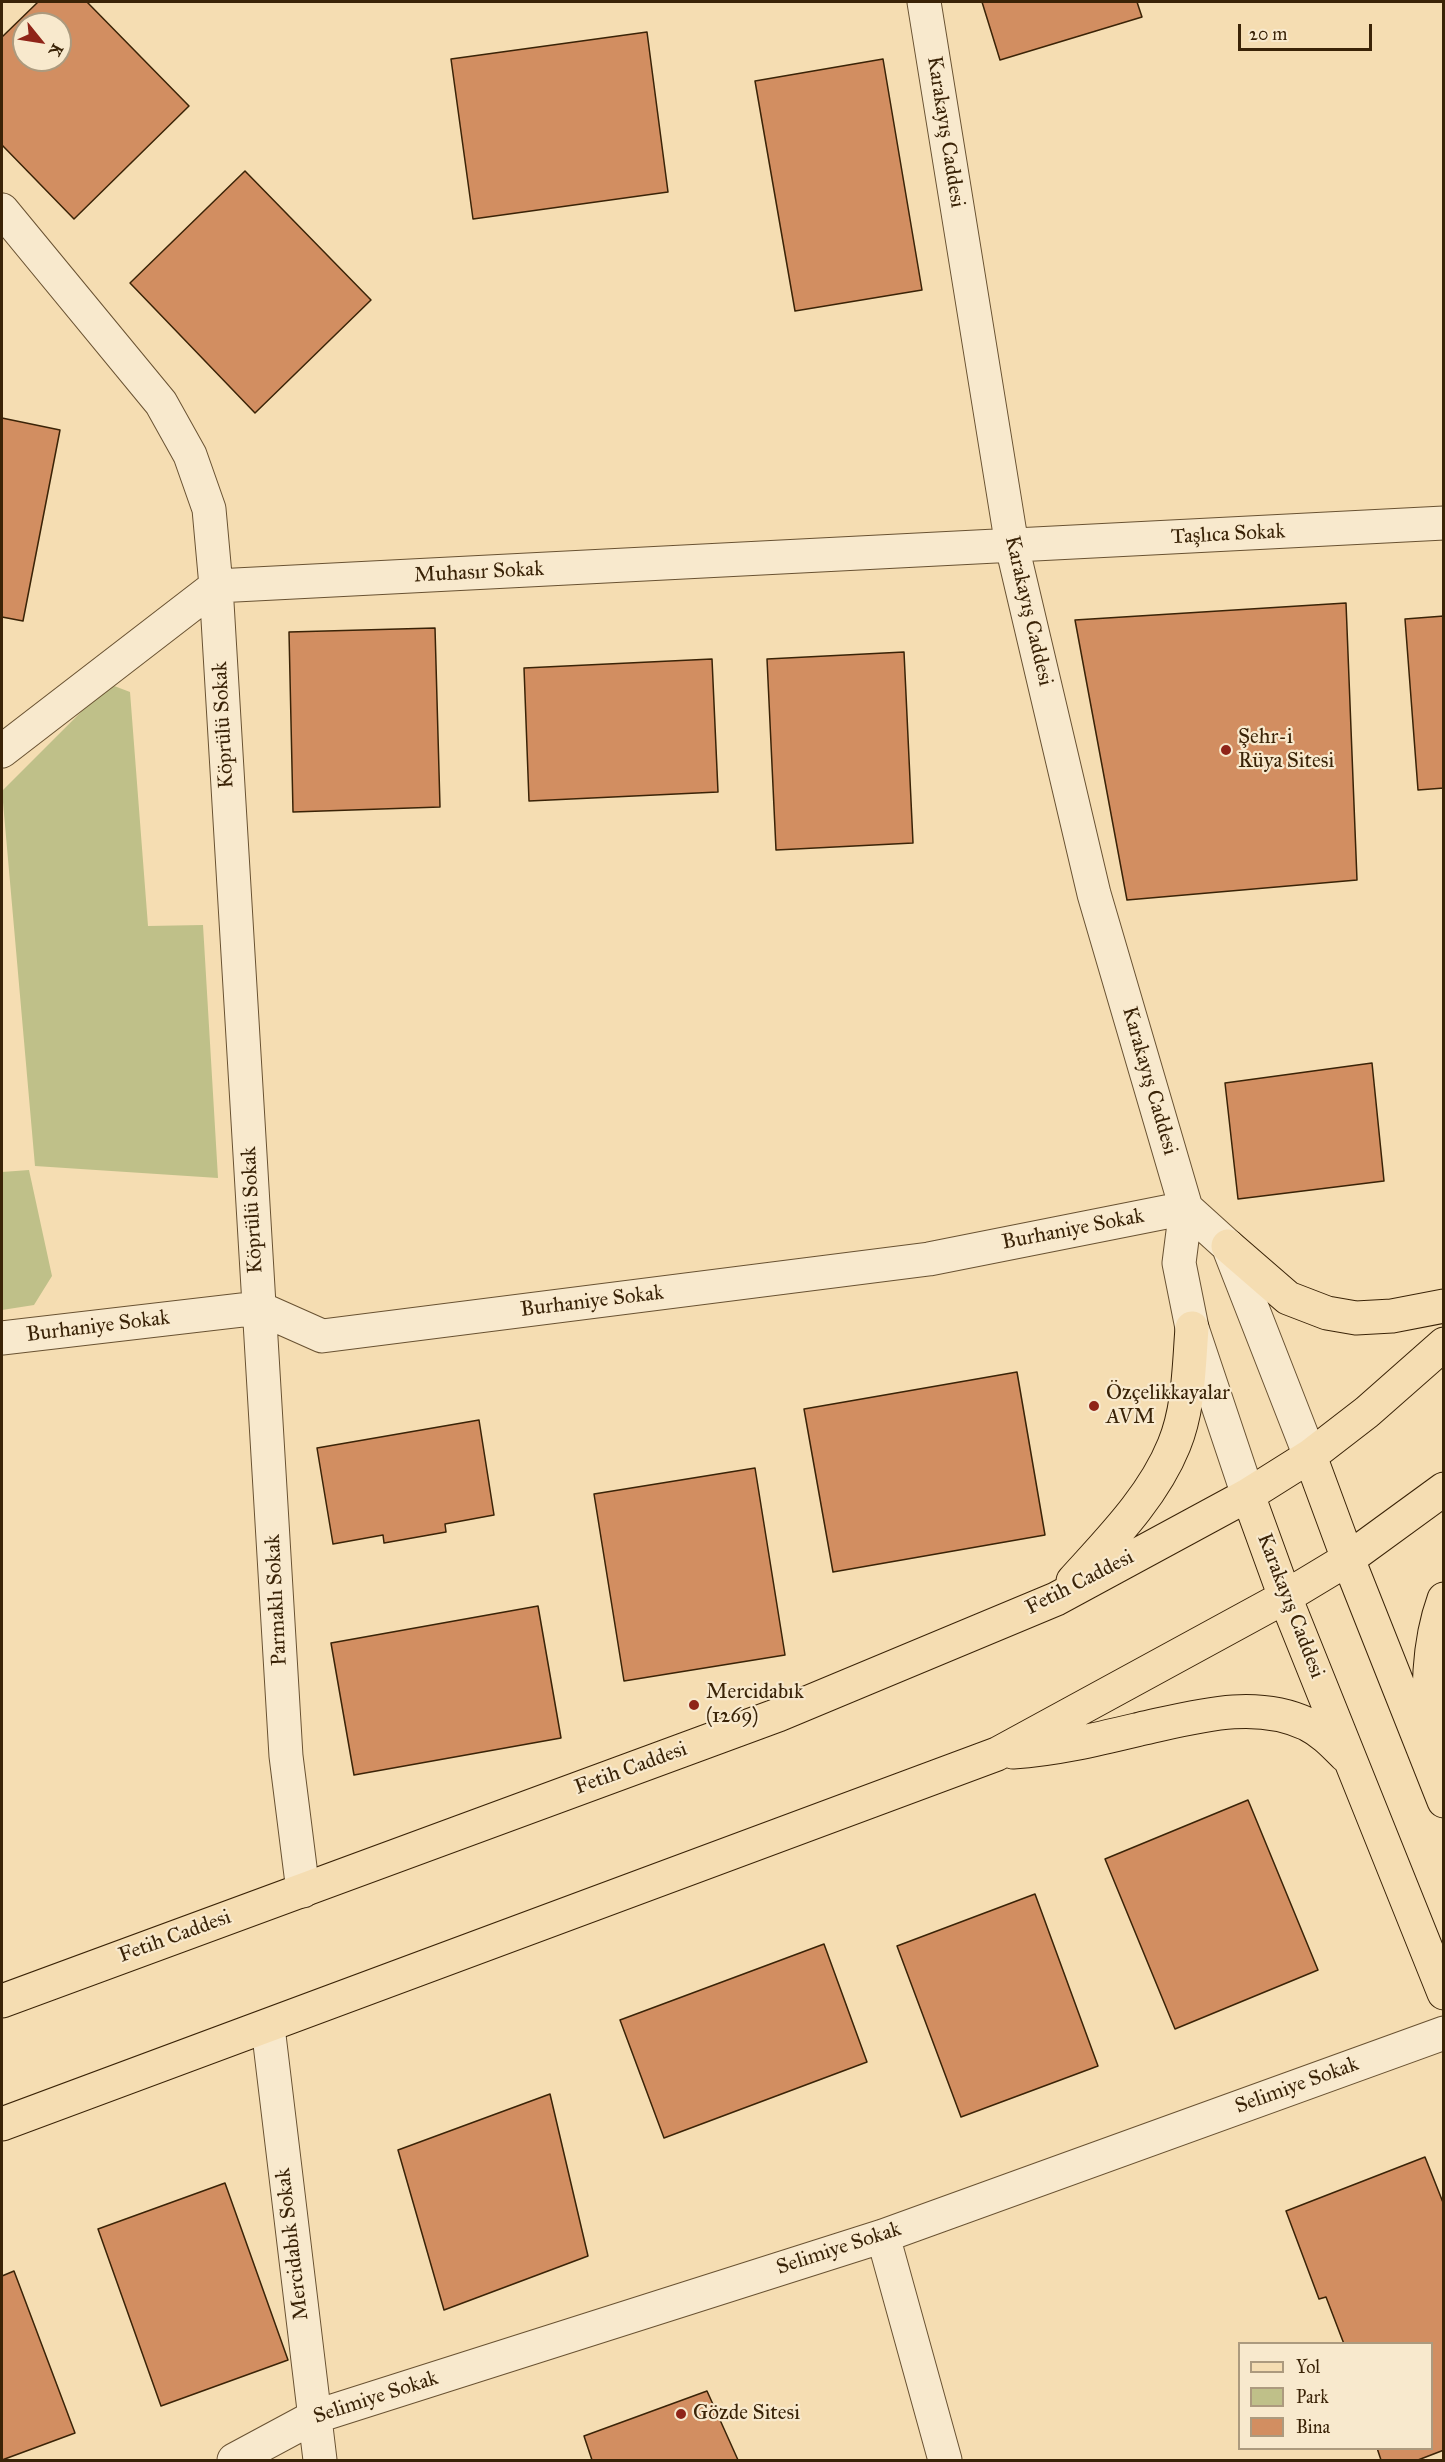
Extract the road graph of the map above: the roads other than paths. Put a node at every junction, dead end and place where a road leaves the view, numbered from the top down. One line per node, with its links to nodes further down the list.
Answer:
1 (924, 2): 4 (street, Karakayış Caddesi)
2 (2, 210): 5 (street, Köprülü Sokak)
3 (1443, 523): 4 (street, Taşlıca Sokak)
4 (1012, 546): 5 (street, Muhasır Sokak); 7 (street, Karakayış Caddesi)
5 (216, 586): 6 (street); 10 (street, Köprülü Sokak)
6 (2, 751)
7 (1186, 1208): 8 (street); 10 (street, Burhaniye Sokak); 11 (street, Karakayış Caddesi)
8 (1228, 1246): 9 (main road); 14 (street)
9 (1443, 1306)
10 (259, 1308): 12 (street, Burhaniye Sokak); 24 (street, Parmaklı Sokak)
11 (1192, 1328): 16 (street, Karakayış Caddesi); 19 (main road)
12 (2, 1338)
13 (1443, 1344): 14 (main road, Fetih Caddesi)
14 (1310, 1456): 16 (main road, Fetih Caddesi); 17 (main road)
15 (1443, 1489): 17 (main road)
16 (1248, 1495): 18 (main road, Karakayış Caddesi); 19 (main road, Fetih Caddesi)
17 (1348, 1559): 18 (main road); 23 (main road)
18 (1285, 1597): 21 (main road); 22 (main road, Karakayış Caddesi)
19 (1056, 1599): 24 (main road, Fetih Caddesi)
20 (1443, 1599): 23 (main road)
21 (997, 1754): 22 (main road); 27 (main road)
22 (1352, 1763): 25 (main road, Karakayış Caddesi)
23 (1438, 1787)
24 (303, 1891): 26 (main road, Fetih Caddesi)
25 (1443, 1993)
26 (2, 2001)
27 (268, 2027): 29 (main road); 31 (street, Mercidabık Sokak)
28 (1443, 2033): 30 (street, Selimiye Sokak)
29 (2, 2124)
30 (883, 2236): 31 (street, Selimiye Sokak); 34 (street)
31 (314, 2417): 32 (street, Selimiye Sokak); 33 (street, Mercidabık Sokak)
32 (234, 2460)
33 (320, 2460)
34 (945, 2460)

